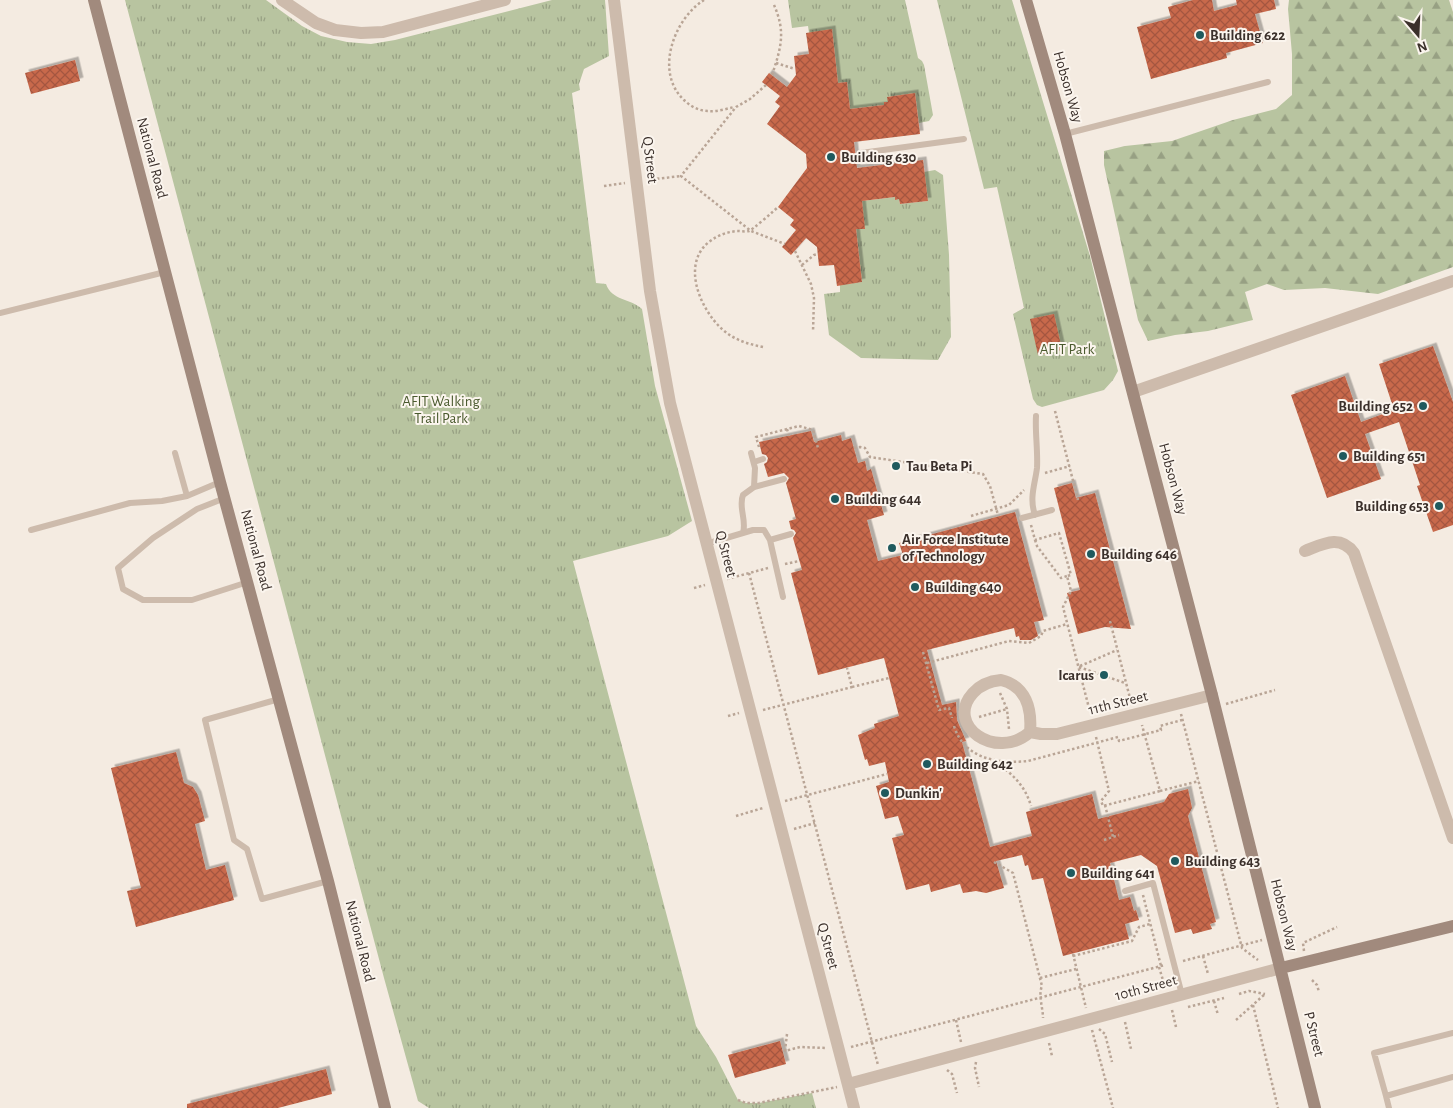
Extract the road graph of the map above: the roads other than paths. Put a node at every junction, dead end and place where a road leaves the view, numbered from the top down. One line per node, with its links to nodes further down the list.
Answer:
1 (94, 0): 10 (street, National Road)
2 (282, 0): 3 (street)
3 (505, 0)
4 (614, 0): 29 (street, Q Street)
5 (1026, 0): 7 (street, Hobson Way)
6 (1268, 82): 7 (lane)
7 (1065, 134): 13 (street, Hobson Way)
8 (964, 139): 9 (lane)
9 (861, 153)
10 (165, 272): 12 (lane); 20 (street, National Road)
11 (1453, 281): 13 (street)
12 (0, 313)
13 (1133, 392): 33 (street, Hobson Way)
14 (1036, 416): 24 (lane)
15 (174, 453): 22 (lane)
16 (751, 453): 18 (lane)
17 (763, 459): 18 (lane)
18 (754, 462): 21 (lane)
19 (784, 479): 21 (lane)
20 (220, 482): 22 (lane); 23 (street, National Road)
21 (754, 487): 26 (lane)
22 (187, 496): 25 (lane)
23 (225, 498): 31 (street, National Road); 31 (lane)
24 (1052, 510)
25 (31, 530)
26 (743, 533): 28 (lane); 29 (lane)
27 (791, 534): 28 (lane)
28 (770, 540): 32 (lane)
29 (706, 544): 44 (street, Q Street)
30 (1305, 551): 36 (street)
31 (248, 582): 34 (street, National Road)
32 (783, 597)
33 (1212, 695): 35 (street, 11th Street); 40 (street, Hobson Way)
34 (279, 699): 37 (street, National Road); 37 (lane)
35 (1030, 732): 35 (street)
36 (1453, 838)
37 (328, 881): 46 (street, National Road)
38 (1125, 891): 41 (lane)
39 (1453, 926): 40 (street, 10th Street)
40 (1281, 968): 41 (street, 10th Street); 48 (street, P Street)
41 (1184, 1001): 44 (street, 10th Street)
42 (1453, 1033): 45 (lane)
43 (1453, 1077): 45 (lane)
44 (848, 1084): 47 (street, Q Street)
45 (1386, 1096): 49 (lane)
46 (385, 1108)
47 (854, 1108)
48 (1315, 1108)
49 (1389, 1108)

